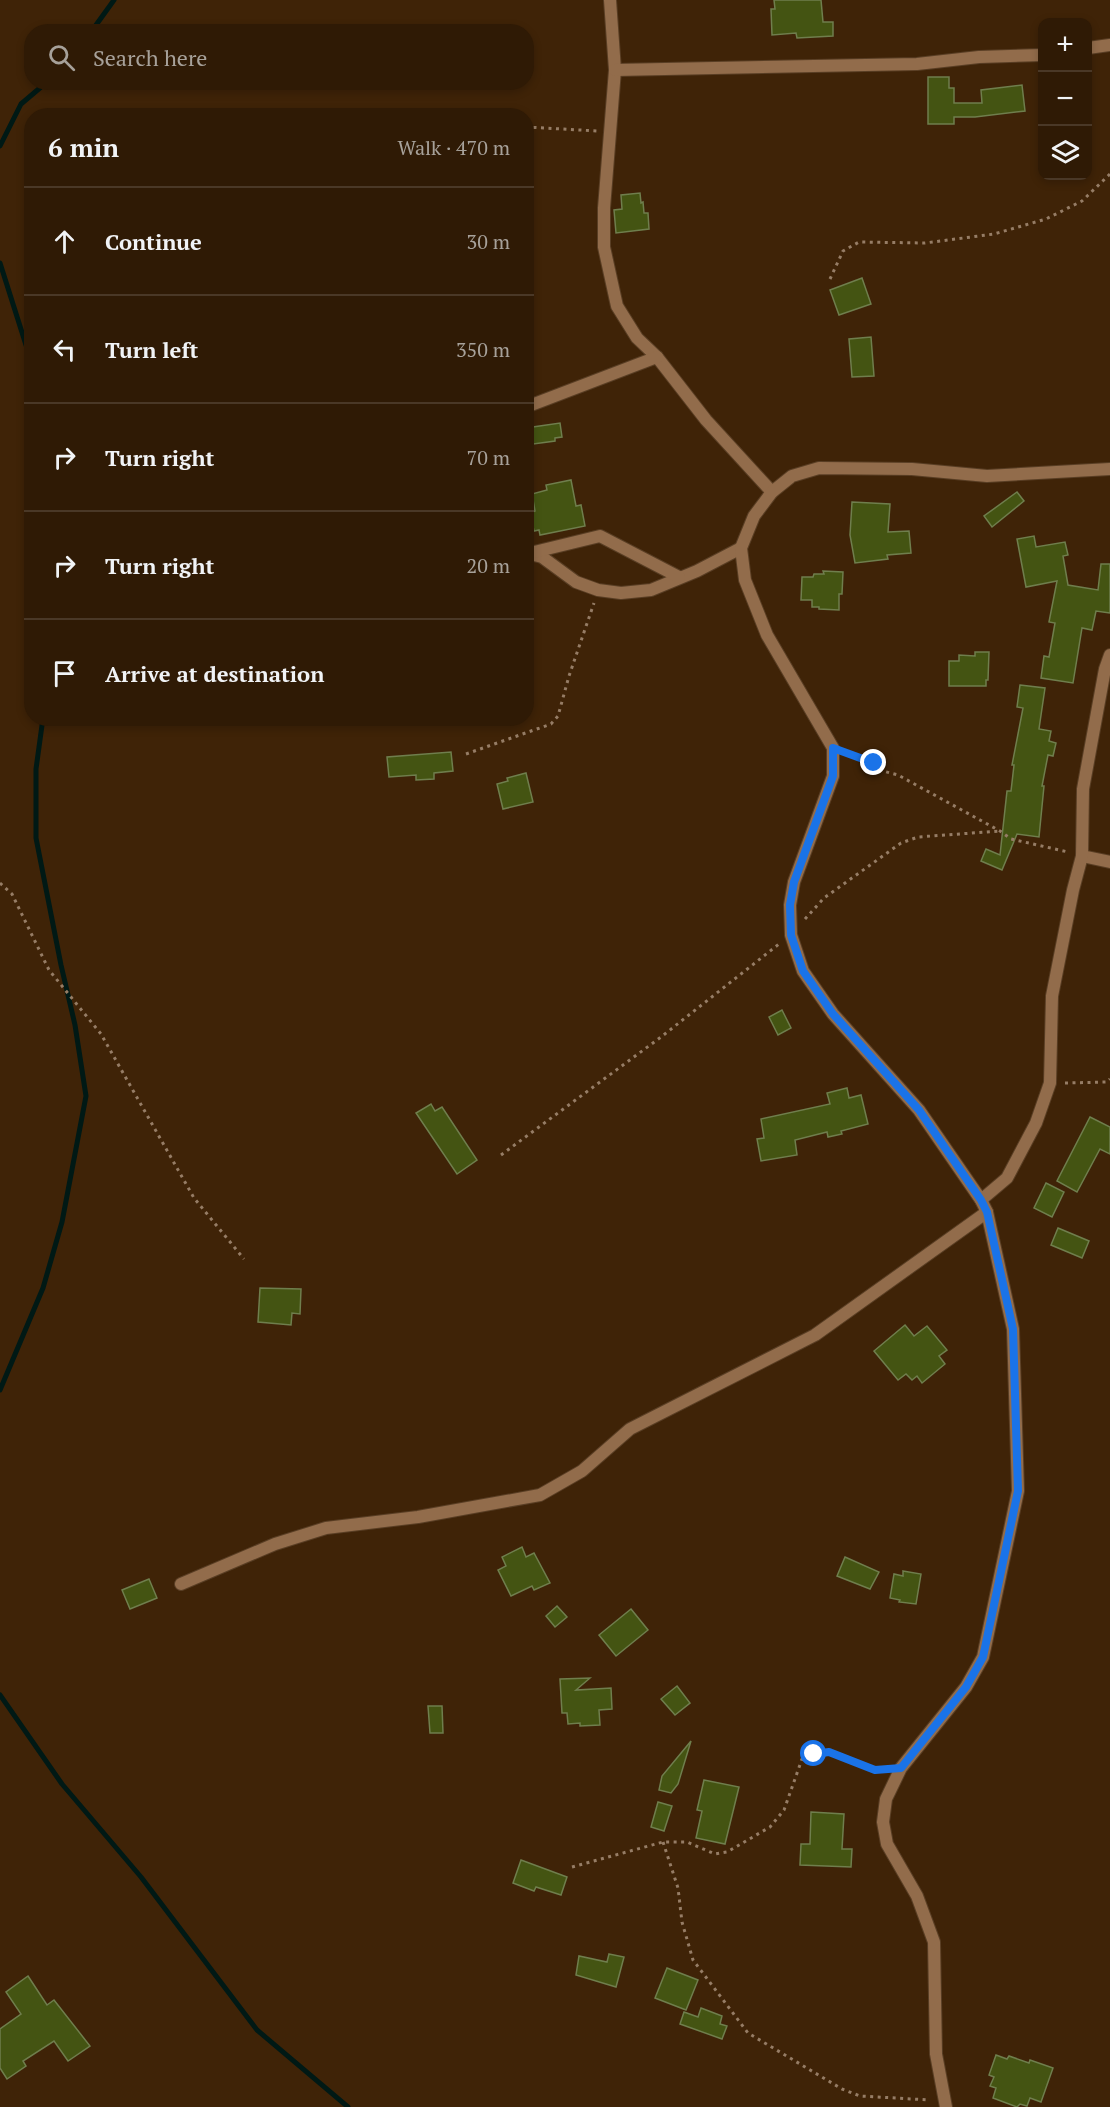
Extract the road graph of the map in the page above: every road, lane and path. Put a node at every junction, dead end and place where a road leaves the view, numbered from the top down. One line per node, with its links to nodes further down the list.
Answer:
1 (610, 0): 5 (street)
2 (1110, 45): 3 (street)
3 (1092, 47)
4 (1038, 55): 5 (street)
5 (615, 70): 7 (street)
6 (534, 127): 7 (path)
7 (611, 132): 10 (street)
8 (1110, 174): 9 (path)
9 (830, 279)
10 (657, 357): 11 (street); 13 (street)
11 (534, 404)
12 (1110, 469): 13 (street)
13 (772, 492): 14 (street)
14 (741, 548): 17 (street); 20 (street)
15 (534, 551): 17 (street)
16 (534, 555): 18 (street)
17 (679, 577): 18 (street)
18 (598, 590): 21 (path)
19 (1110, 655): 23 (street)
20 (833, 748): 22 (path); 26 (street)
21 (466, 754)
22 (1000, 831): 23 (path); 26 (path)
23 (1082, 856): 24 (street); 28 (street)
24 (1110, 862)
25 (0, 883): 31 (path)
26 (791, 935): 29 (path); 30 (street)
27 (1110, 1079): 28 (path)
28 (1050, 1083): 30 (street)
29 (501, 1155)
30 (984, 1206): 32 (street); 33 (street)
31 (244, 1259)
32 (181, 1584)
33 (901, 1768): 34 (path); 36 (street)
34 (663, 1842): 35 (path); 36 (path)
35 (572, 1868)
36 (945, 2104)

